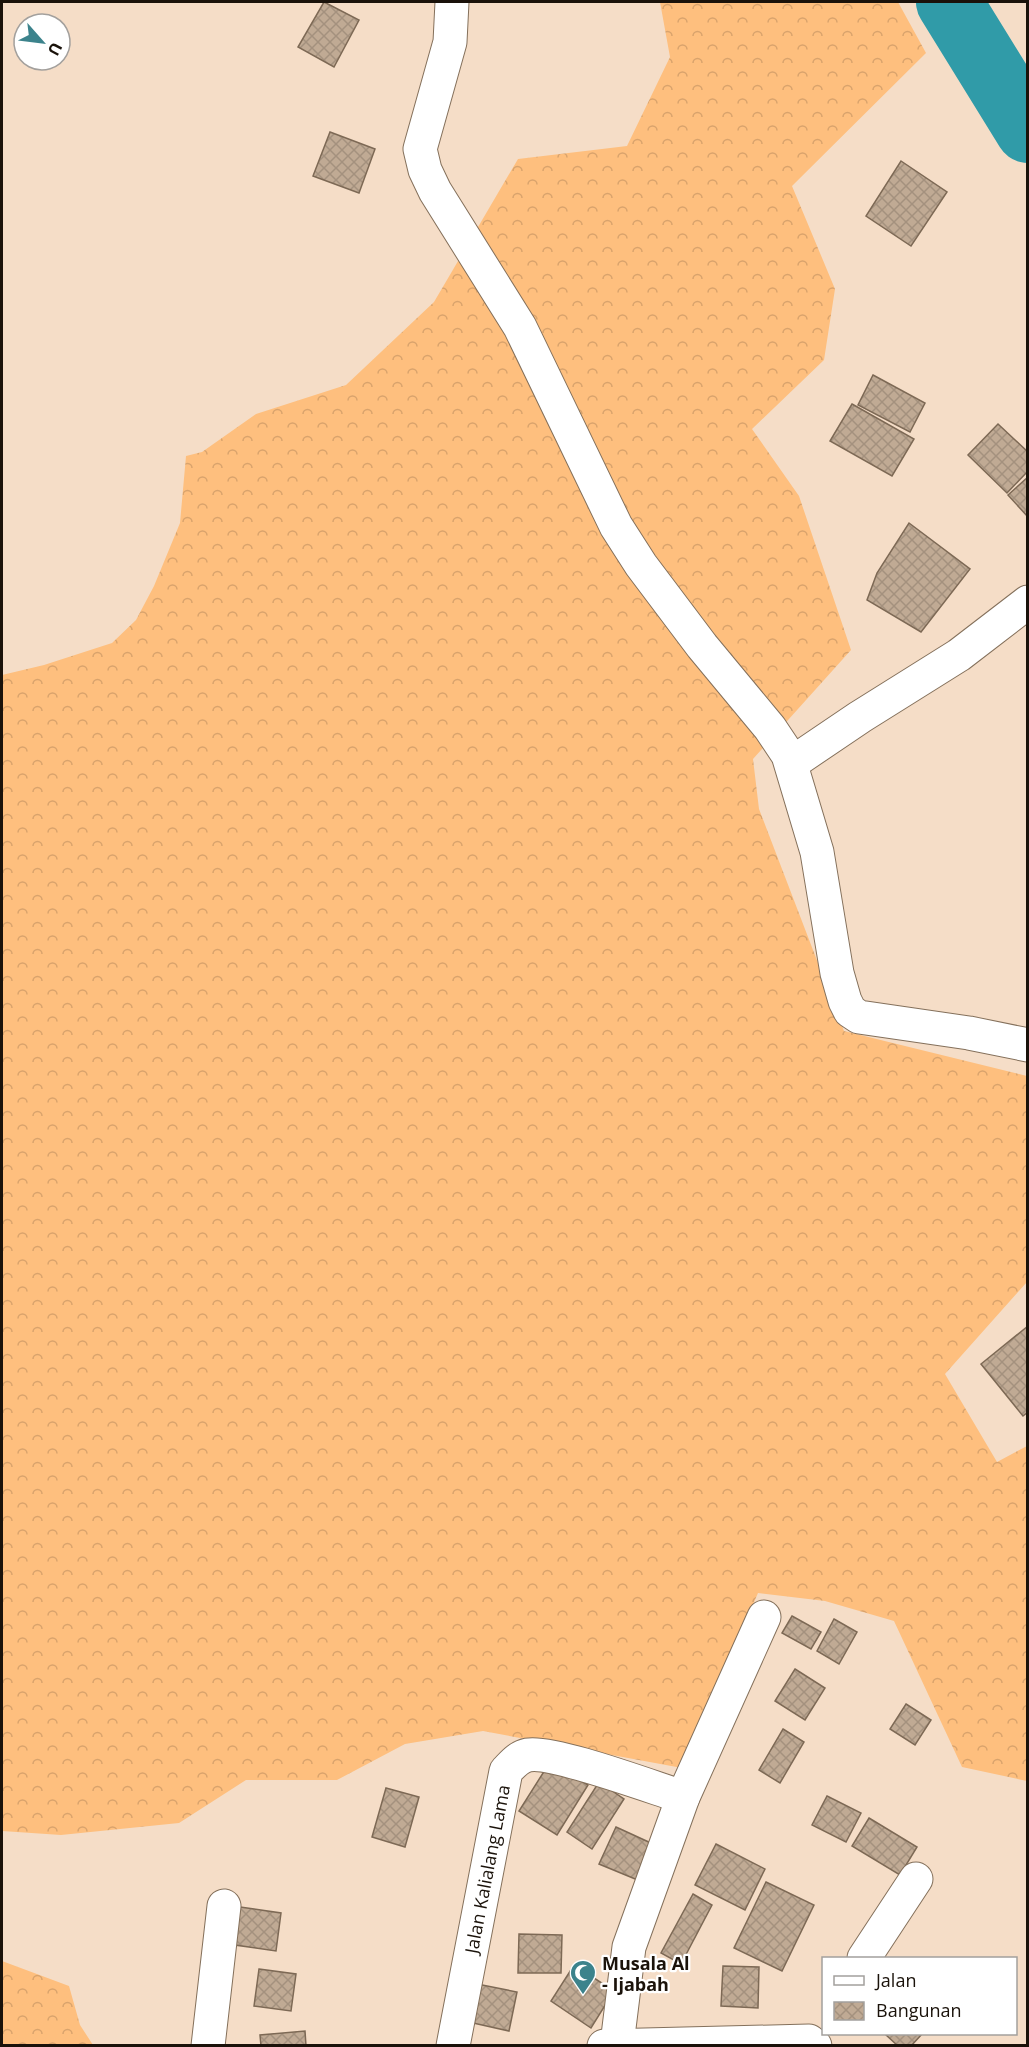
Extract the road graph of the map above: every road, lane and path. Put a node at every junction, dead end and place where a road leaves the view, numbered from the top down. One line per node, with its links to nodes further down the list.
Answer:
1 (452, 2): 3 (street)
2 (1028, 602): 3 (street)
3 (792, 763): 4 (street)
4 (1028, 1045)
5 (764, 1617): 6 (street)
6 (682, 1797): 11 (street); 13 (street, Jalan Kalialang Lama)
7 (916, 1879): 9 (street)
8 (224, 1906): 12 (street)
9 (865, 1957)
10 (816, 2035): 11 (street)
11 (628, 2045)
12 (208, 2046)
13 (453, 2046)

